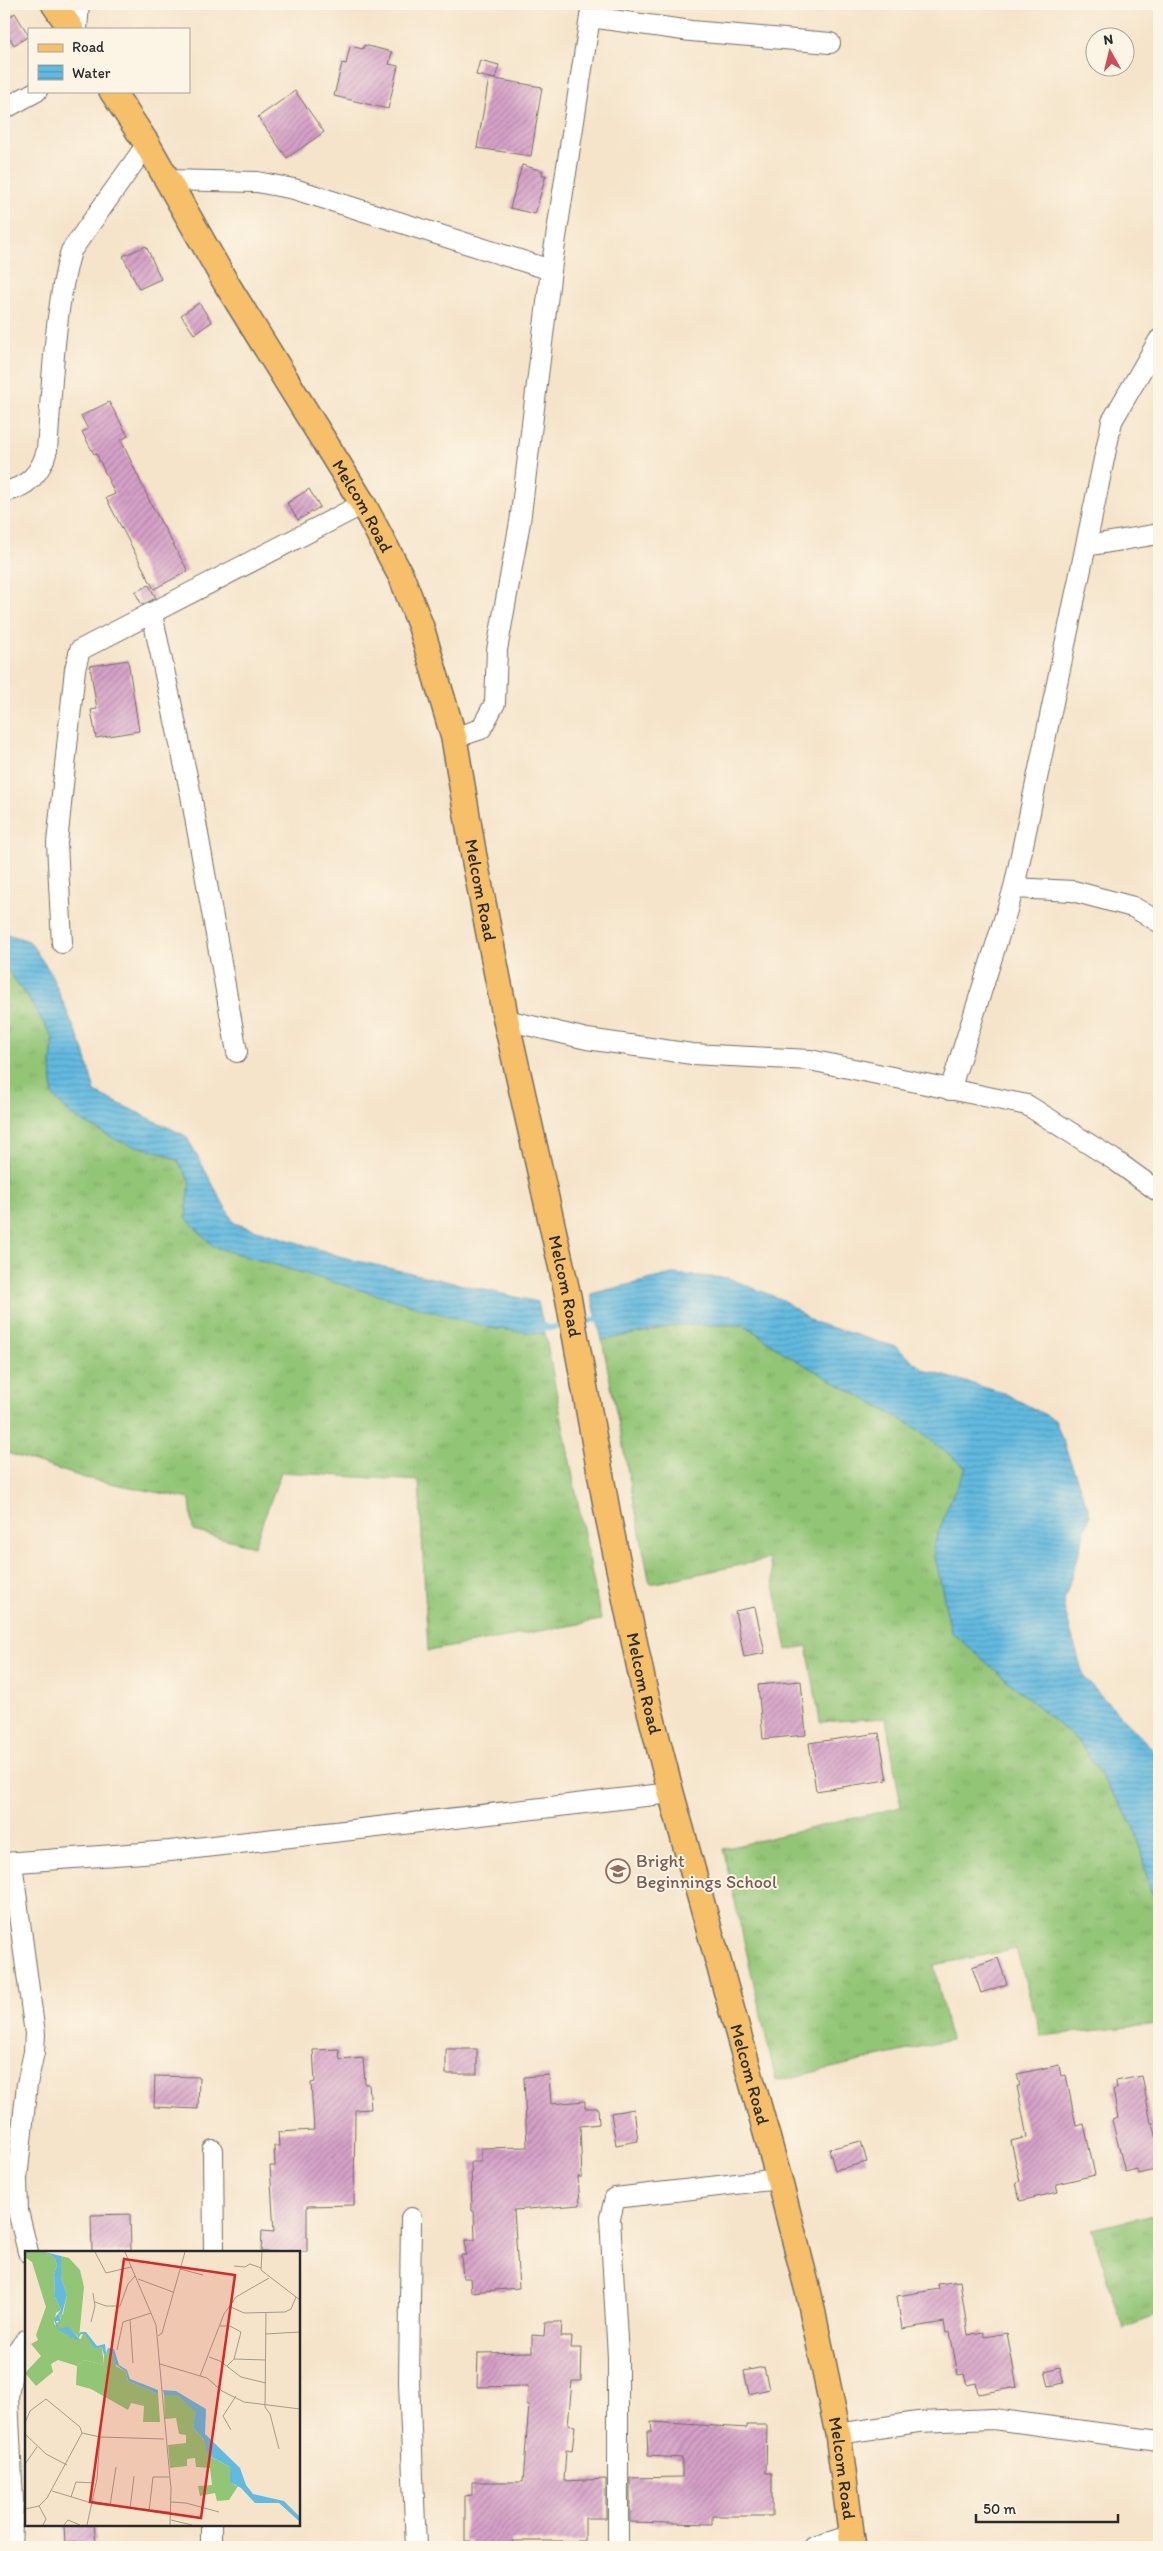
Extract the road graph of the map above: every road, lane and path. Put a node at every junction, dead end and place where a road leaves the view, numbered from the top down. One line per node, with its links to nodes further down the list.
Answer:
1 (54, 4): 4 (main road)
2 (78, 4): 5 (street)
3 (591, 10): 6 (street); 12 (street)
4 (70, 28)
5 (77, 28)
6 (830, 43)
7 (35, 92): 9 (street)
8 (113, 92): 10 (main road, Melcom Road)
9 (4, 109)
10 (147, 144): 11 (main road, Melcom Road); 14 (street)
11 (166, 180): 12 (street); 15 (main road, Melcom Road)
12 (552, 270): 19 (street)
13 (1159, 340): 17 (street)
14 (4, 492)
15 (363, 504): 18 (street); 19 (main road, Melcom Road)
16 (1159, 534): 17 (street)
17 (1086, 546): 20 (street)
18 (152, 614): 22 (street); 24 (street)
19 (454, 738): 23 (main road, Melcom Road)
20 (1014, 888): 21 (street); 25 (street)
21 (1159, 922)
22 (62, 943)
23 (506, 1020): 25 (street); 27 (main road, Melcom Road)
24 (237, 1052)
25 (950, 1090): 26 (street)
26 (1159, 1192)
27 (671, 1793): 28 (street); 30 (main road, Melcom Road)
28 (8, 1863): 32 (street)
29 (213, 2150): 33 (street)
30 (780, 2179): 35 (main road, Melcom Road); 42 (street)
31 (411, 2218): 41 (street)
32 (28, 2251)
33 (214, 2251)
34 (15, 2348): 39 (street)
35 (838, 2434): 36 (street); 38 (main road, Melcom Road)
36 (1159, 2441)
37 (211, 2526): 40 (street)
38 (853, 2541): 43 (street)
39 (11, 2547)
40 (211, 2547)
41 (416, 2547)
42 (618, 2547)
43 (814, 2547)

